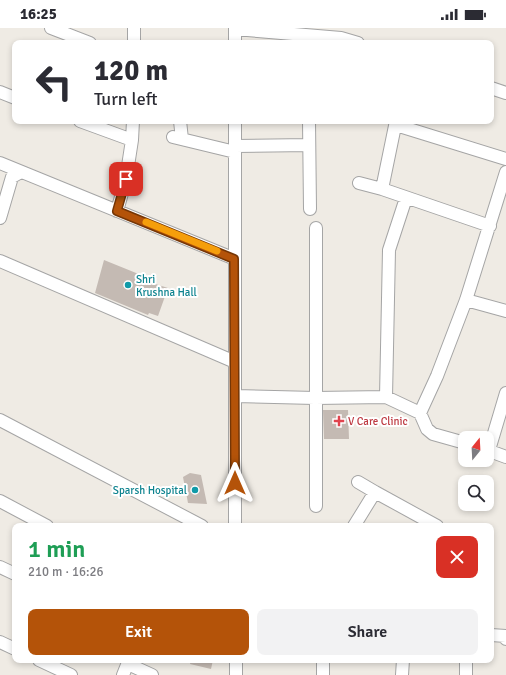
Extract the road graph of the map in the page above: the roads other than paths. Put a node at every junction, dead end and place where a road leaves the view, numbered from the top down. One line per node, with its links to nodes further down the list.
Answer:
1 (51, 28): 4 (street)
2 (134, 28): 5 (street)
3 (235, 28): 6 (street); 7 (street)
4 (82, 40)
5 (134, 40)
6 (235, 40)
7 (348, 40)
8 (494, 89): 10 (street)
9 (0, 92): 11 (street)
10 (506, 93)
11 (12, 97)
12 (88, 124): 19 (street)
13 (132, 124): 19 (street)
14 (179, 124): 21 (street)
15 (235, 124): 21 (street)
16 (309, 124): 20 (street)
17 (396, 124): 27 (street)
18 (399, 124): 22 (street)
19 (132, 140): 30 (street)
20 (309, 146): 21 (street); 29 (street)
21 (235, 149): 34 (street)
22 (506, 159)
23 (0, 163): 24 (street)
24 (21, 172): 30 (street); 31 (street)
25 (506, 172): 32 (street)
26 (360, 183): 27 (street)
27 (382, 188): 28 (street)
28 (406, 198): 32 (street); 41 (street)
29 (310, 209)
30 (117, 211): 34 (street)
31 (0, 218)
32 (490, 226): 36 (street)
33 (316, 228): 42 (street)
34 (234, 259): 38 (street)
35 (0, 261): 38 (street)
36 (466, 300): 37 (street); 43 (street)
37 (506, 311)
38 (235, 362): 40 (street)
39 (506, 393): 45 (street)
40 (235, 396): 42 (street); 55 (street)
41 (386, 397): 42 (street); 43 (street)
42 (315, 398): 52 (street)
43 (420, 413): 46 (street)
44 (0, 420): 54 (street)
45 (494, 431)
46 (458, 441)
47 (494, 452): 48 (street)
48 (506, 456)
49 (358, 482): 50 (street)
50 (375, 492): 56 (street); 57 (street)
51 (0, 501): 53 (street)
52 (316, 506)
53 (41, 523)
54 (196, 523)
55 (235, 523)
56 (356, 523)
57 (432, 523)
58 (0, 567): 59 (street)
59 (12, 573)
60 (494, 635): 61 (street)
61 (506, 636): 62 (street)
62 (506, 639)
63 (0, 642): 64 (street)
64 (12, 648)
65 (44, 663): 71 (street)
66 (236, 663): 74 (street)
67 (323, 663): 75 (street)
68 (403, 663): 76 (street)
69 (466, 663): 77 (street)
70 (127, 666): 73 (street)
71 (57, 672): 72 (street)
72 (71, 675)
73 (152, 675)
74 (236, 675)
75 (323, 675)
76 (402, 675)
77 (466, 675)

